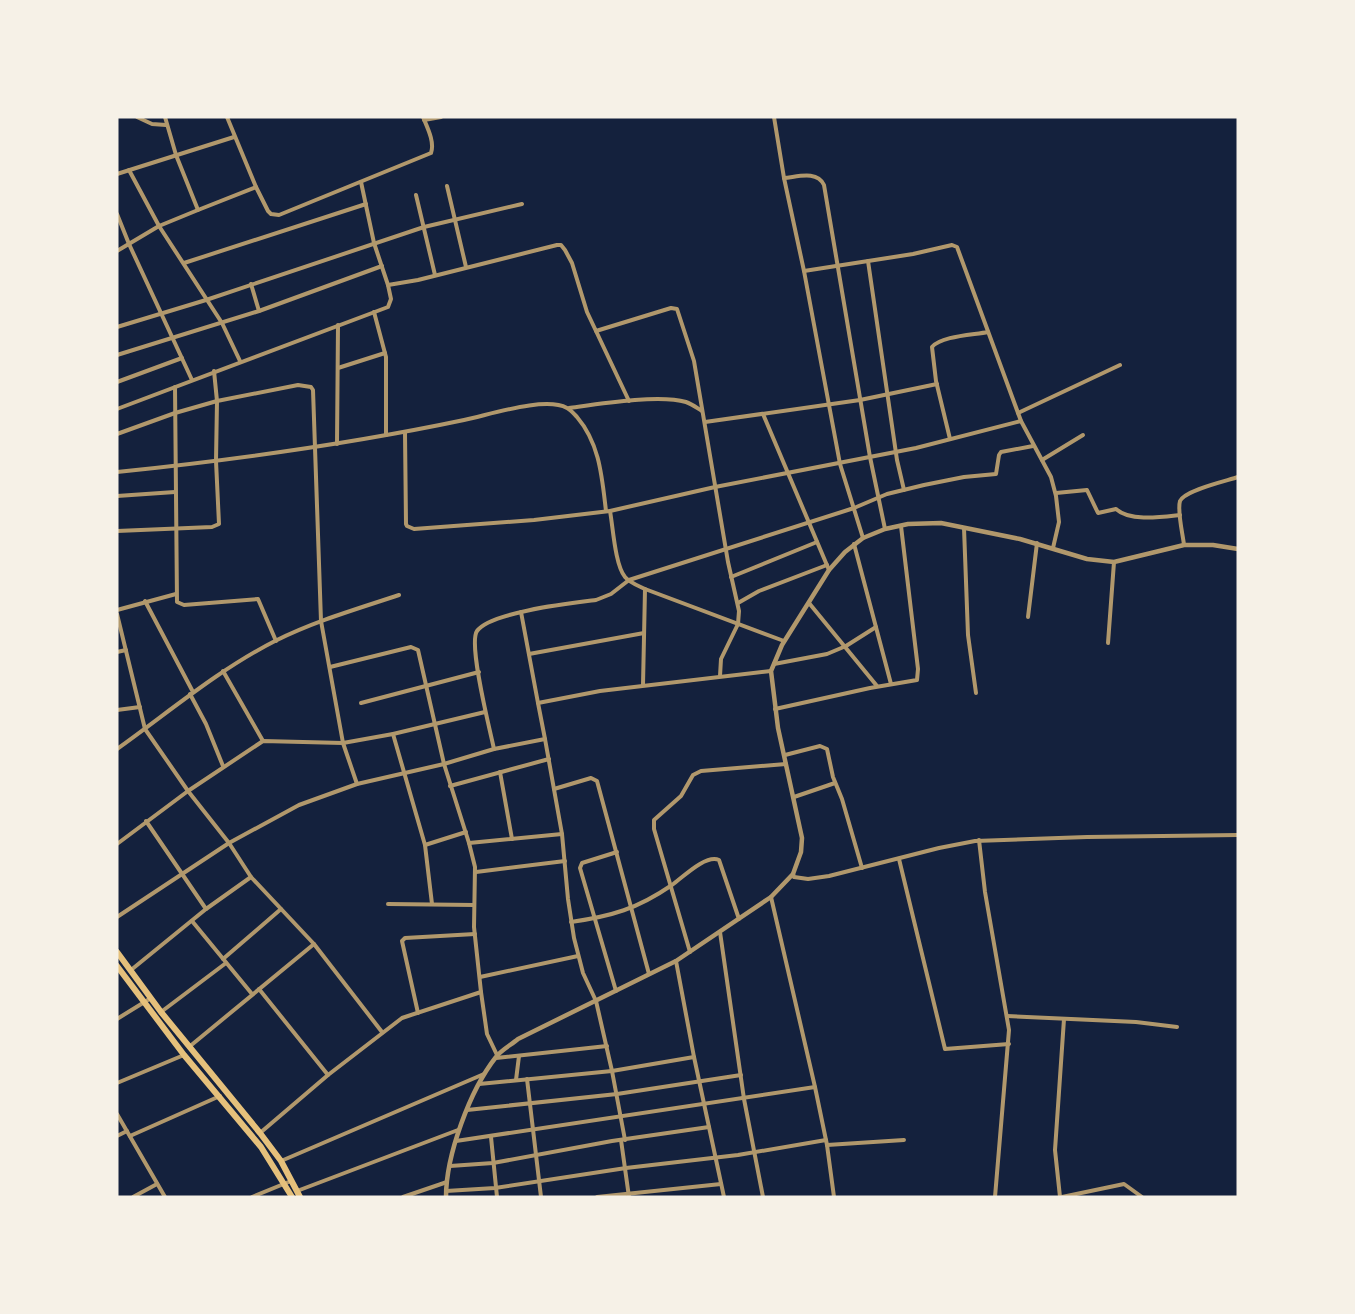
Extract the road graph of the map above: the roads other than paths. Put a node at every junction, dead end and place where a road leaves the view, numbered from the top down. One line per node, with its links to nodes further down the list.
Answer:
1 (137, 117): 7 (street)
2 (165, 117): 7 (street)
3 (227, 117): 8 (street)
4 (441, 117): 6 (street)
5 (774, 117): 12 (street)
6 (424, 118): 13 (street)
7 (166, 125): 9 (street)
8 (234, 137): 9 (street); 15 (street)
9 (176, 155): 10 (street); 19 (street)
10 (129, 170): 11 (street); 22 (street)
11 (117, 174)
12 (784, 178): 30 (street); 32 (street)
13 (361, 182): 15 (street); 17 (street)
14 (447, 186): 21 (street)
15 (256, 187): 19 (street)
16 (416, 195): 23 (street)
17 (366, 204): 24 (street); 28 (street)
18 (522, 204): 21 (street)
19 (198, 210): 22 (street)
20 (117, 214): 25 (street)
21 (455, 220): 23 (street); 31 (street)
22 (159, 226): 25 (street); 28 (street)
23 (424, 227): 24 (street); 33 (street)
24 (374, 243): 29 (street); 34 (street)
25 (129, 244): 26 (street); 39 (street)
26 (117, 251)
27 (868, 261): 30 (street); 44 (street); 57 (street)
28 (184, 263): 36 (street)
29 (382, 266): 35 (street); 37 (street)
30 (837, 266): 32 (street); 58 (street)
31 (466, 267): 33 (street); 43 (street)
32 (804, 271): 61 (street)
33 (435, 275): 35 (street)
34 (251, 284): 36 (street); 37 (street)
35 (388, 285): 38 (street)
36 (206, 300): 39 (street); 40 (street)
37 (260, 311): 40 (street)
38 (374, 312): 41 (street); 46 (street)
39 (163, 313): 42 (street); 45 (street)
40 (222, 323): 45 (street); 49 (street)
41 (338, 325): 49 (street); 51 (street)
42 (117, 327)
43 (596, 331): 60 (street); 64 (street)
44 (988, 332): 55 (street); 67 (street)
45 (174, 339): 47 (street); 48 (street)
46 (385, 353): 51 (street); 73 (street)
47 (117, 355)
48 (183, 358): 53 (street); 54 (street)
49 (240, 362): 52 (street)
50 (1120, 365): 67 (street)
51 (338, 368): 75 (street)
52 (214, 371): 53 (street); 59 (street)
53 (192, 380): 56 (street)
54 (117, 382)
55 (936, 384): 57 (street); 74 (street)
56 (175, 387): 63 (street); 65 (street)
57 (888, 394): 58 (street); 78 (street)
58 (860, 399): 61 (street); 79 (street)
59 (217, 401): 65 (street); 77 (street); 81 (street)
60 (629, 401): 62 (street); 64 (street)
61 (828, 404): 66 (street); 82 (street)
62 (568, 408): 70 (street); 94 (street)
63 (117, 409)
64 (703, 412): 69 (street)
65 (175, 413): 71 (street); 83 (street)
66 (763, 413): 69 (street); 85 (street)
67 (1018, 413): 68 (street)
68 (1021, 421): 74 (street); 76 (street)
69 (705, 422): 87 (street)
70 (405, 433): 73 (street); 94 (street)
71 (117, 434)
72 (1083, 435): 80 (street)
73 (386, 436): 75 (street)
74 (950, 440): 78 (street)
75 (337, 444): 77 (street)
76 (1033, 446): 80 (street); 88 (street)
77 (315, 447): 81 (street); 123 (street)
78 (897, 451): 79 (street); 88 (street)
79 (870, 457): 82 (street); 92 (street)
80 (1042, 460): 90 (street)
81 (216, 461): 83 (street); 99 (street)
82 (840, 464): 85 (street); 93 (street)
83 (176, 466): 84 (street); 89 (street)
84 (117, 472)
85 (787, 473): 87 (street); 96 (street)
86 (1238, 477): 95 (street)
87 (715, 487): 94 (street); 108 (street)
88 (904, 490): 92 (street)
89 (175, 492): 91 (street); 99 (street)
90 (1056, 493): 95 (street); 107 (street)
91 (117, 496)
92 (879, 499): 93 (street); 100 (street)
93 (854, 508): 96 (street); 102 (street)
94 (608, 511): 113 (street)
95 (1180, 515): 106 (street)
96 (808, 521): 103 (street); 108 (street)
97 (901, 526): 98 (street); 100 (street); 140 (street)
98 (964, 527): 104 (street); 145 (street)
99 (175, 528): 101 (street); 115 (street)
100 (885, 530): 102 (street)
101 (117, 531)
102 (863, 538): 105 (street)
103 (817, 542): 111 (street); 112 (street)
104 (1037, 543): 107 (street); 122 (street)
105 (854, 544): 111 (street); 125 (street)
106 (1184, 545): 109 (street); 110 (street)
107 (1053, 548): 110 (street)
108 (726, 549): 112 (street); 113 (street)
109 (1238, 549)
110 (1114, 562): 129 (street)
111 (828, 568): 118 (street); 119 (street)
112 (731, 578): 118 (street)
113 (629, 580): 114 (street); 121 (street)
114 (645, 590): 124 (street); 126 (street)
115 (176, 594): 117 (street); 127 (street)
116 (399, 595): 123 (street)
117 (145, 601): 120 (street); 144 (street)
118 (738, 603): 124 (street)
119 (808, 603): 128 (street); 130 (street)
120 (117, 612): 131 (street)
121 (522, 612): 133 (street); 138 (street)
122 (1028, 616)
123 (321, 621): 127 (street); 135 (street)
124 (738, 624): 128 (street); 139 (street)
125 (876, 627): 130 (street); 140 (street)
126 (644, 633): 133 (street); 142 (street)
127 (276, 641): 136 (street)
128 (784, 642): 134 (street)
129 (1108, 643)
130 (846, 646): 134 (street); 143 (street)
131 (126, 650): 132 (street); 148 (street)
132 (117, 652)
133 (529, 654): 147 (street)
134 (773, 664): 137 (street)
135 (330, 667): 141 (street); 157 (street)
136 (223, 671): 144 (street); 156 (street)
137 (771, 671): 139 (street); 149 (street)
138 (479, 672): 141 (street); 151 (street)
139 (720, 676): 142 (street)
140 (891, 684): 143 (street)
141 (426, 686): 146 (street); 152 (street)
142 (643, 686): 147 (street)
143 (877, 686): 149 (street)
144 (191, 693): 153 (street); 164 (street)
145 (976, 693)
146 (361, 703)
147 (538, 703): 155 (street)
148 (140, 707): 150 (street); 153 (street)
149 (774, 709): 160 (street)
150 (117, 710)
151 (485, 712): 152 (street); 159 (street)
152 (434, 725): 154 (street); 162 (street)
153 (145, 729): 158 (street); 171 (street)
154 (393, 734): 157 (street); 166 (street)
155 (545, 739): 159 (street); 161 (street)
156 (263, 741): 157 (street); 164 (street)
157 (343, 744): 168 (street)
158 (117, 749)
159 (494, 749): 162 (street)
160 (785, 755): 163 (street); 167 (street)
161 (549, 759): 165 (street); 170 (street)
162 (444, 764): 166 (street); 169 (street)
163 (787, 764): 172 (street); 191 (street)
164 (223, 766): 171 (street)
165 (500, 772): 169 (street); 177 (street)
166 (404, 774): 168 (street); 182 (street)
167 (835, 783): 172 (street); 186 (street)
168 (357, 784): 179 (street)
169 (450, 786): 174 (street)
170 (554, 789): 175 (street); 183 (street)
171 (188, 791): 173 (street); 179 (street)
172 (794, 798): 189 (street)
173 (146, 821): 181 (street); 188 (street)
174 (466, 832): 180 (street); 182 (street)
175 (562, 834): 177 (street); 185 (street)
176 (1238, 835): 178 (street)
177 (513, 839): 180 (street)
178 (979, 840): 184 (street); 225 (street)
179 (230, 843): 188 (street); 190 (street)
180 (469, 843): 187 (street)
181 (117, 844)
182 (425, 846): 194 (street)
183 (617, 852): 196 (street); 200 (street)
184 (899, 859): 186 (street); 230 (street)
185 (565, 861): 187 (street); 203 (street)
186 (862, 868): 189 (street)
187 (476, 872): 195 (street)
188 (182, 874): 197 (street); 199 (street)
189 (793, 874): 192 (street)
190 (252, 877): 197 (street); 198 (street)
191 (671, 886): 196 (street); 201 (street); 208 (street)
192 (771, 897): 201 (street); 246 (street)
193 (388, 904): 194 (street)
194 (432, 904): 195 (street)
195 (474, 905): 205 (street)
196 (633, 908): 200 (street); 214 (street)
197 (206, 909): 202 (street)
198 (281, 909): 206 (street); 210 (street)
199 (117, 917)
200 (594, 919): 203 (street); 218 (street)
201 (739, 919): 204 (street)
202 (192, 921): 210 (street); 213 (street)
203 (571, 922): 209 (street)
204 (720, 932): 208 (street); 240 (street)
205 (475, 934): 215 (street); 224 (street)
206 (314, 944): 216 (street); 229 (street)
207 (117, 952): 213 (main road)
208 (690, 953): 211 (street)
209 (578, 956): 215 (street); 221 (street)
210 (224, 961): 219 (street); 223 (street)
211 (676, 961): 214 (street); 236 (street)
212 (117, 966): 222 (main road)
213 (130, 971): 220 (main road)
214 (650, 975): 218 (street)
215 (480, 977): 217 (street)
216 (259, 989): 219 (street); 239 (street)
217 (481, 992): 224 (street); 235 (street)
218 (616, 992): 221 (street)
219 (252, 994): 232 (street)
220 (150, 998): 222 (street); 223 (main road)
221 (596, 1001): 231 (street); 235 (street)
222 (143, 1003): 226 (street); 233 (main road)
223 (161, 1012): 232 (main road)
224 (418, 1012): 229 (street)
225 (1007, 1016): 227 (street); 230 (street)
226 (117, 1019)
227 (1064, 1019): 228 (street); 297 (street)
228 (1177, 1027)
229 (382, 1032): 239 (street)
230 (1009, 1044): 296 (street)
231 (607, 1046): 234 (street); 237 (street)
232 (189, 1047): 259 (main road)
233 (184, 1055): 244 (street); 248 (main road)
234 (519, 1056): 235 (street); 242 (street)
235 (496, 1057): 238 (street)
236 (694, 1058): 237 (street); 243 (street)
237 (612, 1071): 241 (street); 247 (street)
238 (484, 1073): 245 (street); 270 (street)
239 (328, 1075): 259 (street)
240 (741, 1075): 243 (street); 249 (street)
241 (527, 1079): 242 (street); 250 (street)
242 (516, 1080): 245 (street)
243 (700, 1081): 247 (street); 251 (street)
244 (117, 1083)
245 (479, 1084): 252 (street)
246 (815, 1087): 249 (street); 266 (street)
247 (617, 1094): 250 (street); 254 (street)
248 (220, 1096): 261 (street); 274 (main road)
249 (744, 1099): 251 (street); 267 (street)
250 (530, 1103): 252 (street); 258 (street)
251 (705, 1105): 254 (street); 255 (street)
252 (467, 1110): 256 (street)
253 (117, 1114): 257 (street)
254 (620, 1116): 258 (street); 263 (street)
255 (709, 1127): 263 (street); 269 (street)
256 (458, 1130): 265 (street); 281 (street)
257 (127, 1131): 260 (street); 261 (street)
258 (533, 1131): 262 (street); 268 (street)
259 (260, 1133): 270 (main road)
260 (117, 1136)
261 (130, 1136): 277 (street)
262 (491, 1137): 265 (street); 271 (street)
263 (623, 1140): 268 (street); 273 (street)
264 (904, 1140): 266 (street)
265 (455, 1142): 272 (street)
266 (826, 1143): 267 (street); 295 (street)
267 (754, 1153): 269 (street); 294 (street)
268 (536, 1154): 271 (street); 276 (street)
269 (716, 1158): 273 (street); 278 (street)
270 (280, 1161): 274 (main road)
271 (493, 1163): 272 (street); 279 (street)
272 (450, 1166): 275 (street)
273 (626, 1168): 276 (street); 283 (street)
274 (288, 1182): 281 (main road); 286 (street); 287 (main road)
275 (447, 1182): 282 (street); 288 (street)
276 (540, 1182): 279 (street); 290 (street)
277 (157, 1184): 284 (street); 285 (street)
278 (721, 1184): 280 (street); 293 (street)
279 (495, 1188): 282 (street); 289 (street)
280 (680, 1189): 283 (street); 292 (street)
281 (299, 1194)
282 (446, 1194)
283 (629, 1196): 291 (street)
284 (133, 1197)
285 (165, 1197)
286 (252, 1197)
287 (292, 1197)
288 (403, 1197)
289 (497, 1197)
290 (541, 1197)
291 (597, 1197)
292 (681, 1197)
293 (724, 1197)
294 (763, 1197)
295 (834, 1197)
296 (995, 1197)
297 (1061, 1197): 298 (street)
298 (1142, 1197)

